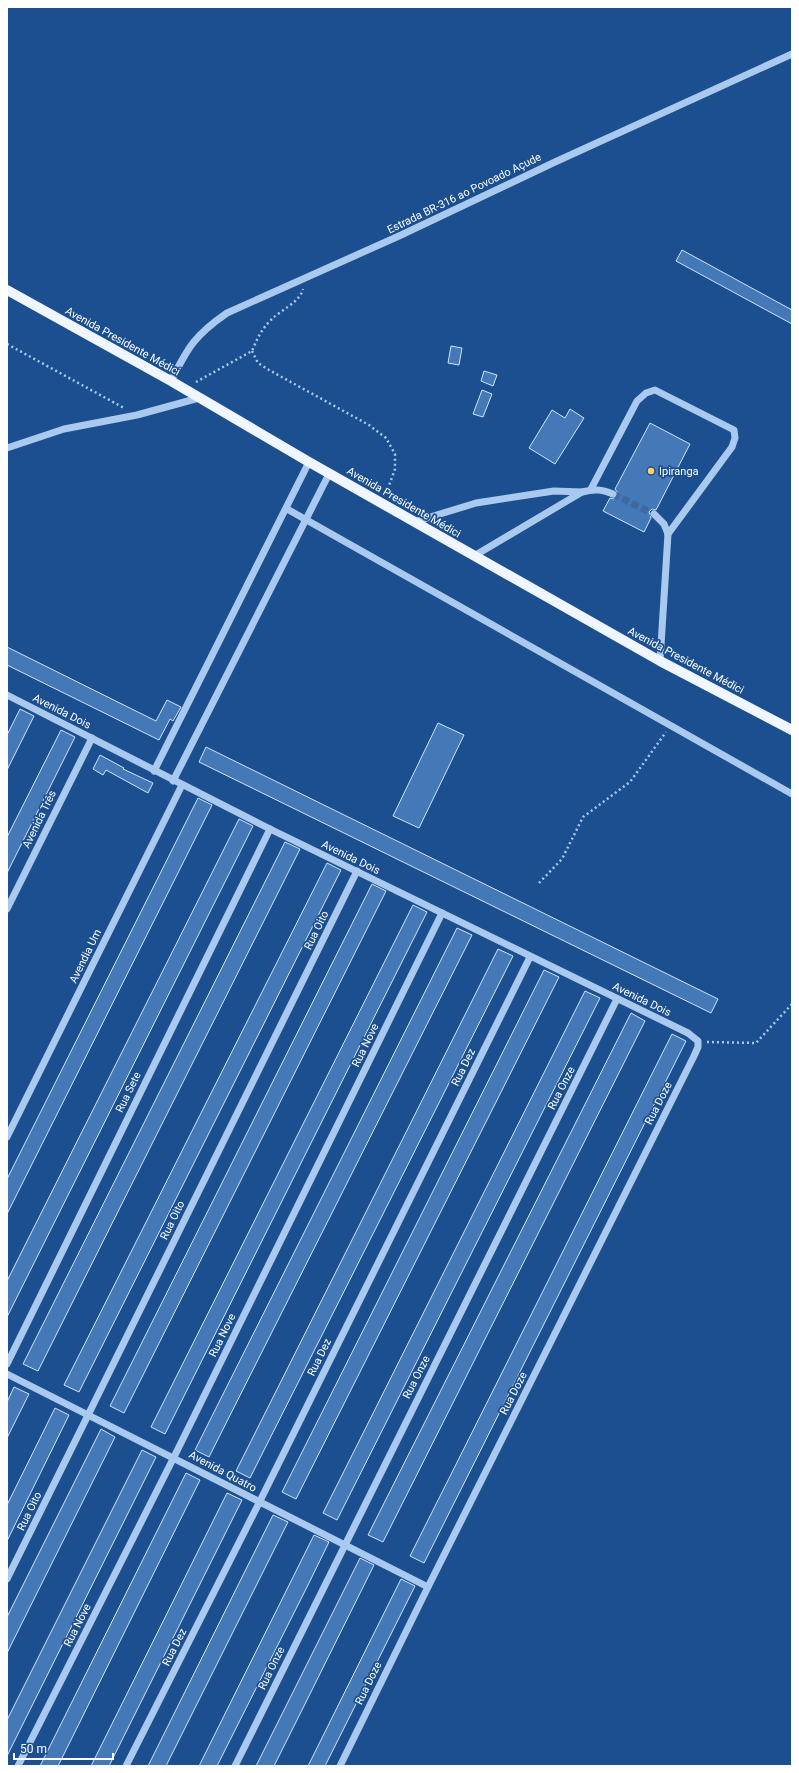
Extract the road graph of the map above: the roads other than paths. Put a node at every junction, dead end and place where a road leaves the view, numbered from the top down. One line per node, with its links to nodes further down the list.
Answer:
1 (792, 54): 3 (street, Estrada BR-316 ao Povoado Açude)
2 (7, 290): 3 (main road, Avenida Presidente Médici)
3 (171, 381): 4 (main road, Avenida Presidente Médici)
4 (200, 398): 5 (street); 6 (main road, Avenida Presidente Médici)
5 (7, 448)
6 (309, 462): 7 (main road, Avenida Presidente Médici); 11 (street)
7 (329, 474): 13 (street); 14 (main road, Avenida Presidente Médici)
8 (591, 489): 9 (street); 10 (street); 15 (street)
9 (582, 492): 14 (street); 16 (street)
10 (612, 494)
11 (287, 509): 13 (street); 21 (street)
12 (654, 514): 15 (street)
13 (306, 520): 22 (street); 24 (street)
14 (414, 522): 16 (main road, Avenida Presidente Médici)
15 (668, 534): 17 (street)
16 (474, 556): 17 (main road, Avenida Presidente Médici)
17 (660, 661): 19 (main road, Avenida Presidente Médici)
18 (7, 696): 20 (street, Avenida Dois)
19 (792, 730)
20 (92, 738): 21 (street, Avenida Dois); 27 (street, Avenida Três)
21 (154, 771): 22 (street, Avenida Dois)
22 (173, 781): 23 (street, Avenida Dois)
23 (182, 785): 25 (street, Avenida Dois); 32 (street, Avendia Um)
24 (792, 794)
25 (270, 829): 26 (street, Avenida Dois); 33 (street, Rua Sete)
26 (357, 871): 28 (street, Avenida Dois); 35 (street, Rua Oito)
27 (7, 909)
28 (442, 913): 29 (street, Avenida Dois); 36 (street, Rua Nove)
29 (530, 957): 30 (street, Avenida Dois); 37 (street, Rua Dez)
30 (617, 999): 31 (street, Avenida Dois); 38 (street, Rua Onze)
31 (698, 1041): 40 (street, Rua Doze)
32 (7, 1138)
33 (7, 1364)
34 (7, 1374): 35 (street, Avenida Quatro)
35 (88, 1415): 36 (street, Avenida Quatro); 39 (street, Rua Oito)
36 (174, 1457): 37 (street, Avenida Quatro); 41 (street, Rua Nove)
37 (259, 1503): 38 (street, Avenida Quatro); 42 (street, Rua Dez)
38 (344, 1544): 40 (street, Avenida Quatro); 43 (street, Rua Onze)
39 (7, 1579)
40 (428, 1587): 44 (street, Rua Doze)
41 (18, 1766)
42 (126, 1766)
43 (235, 1766)
44 (340, 1766)

